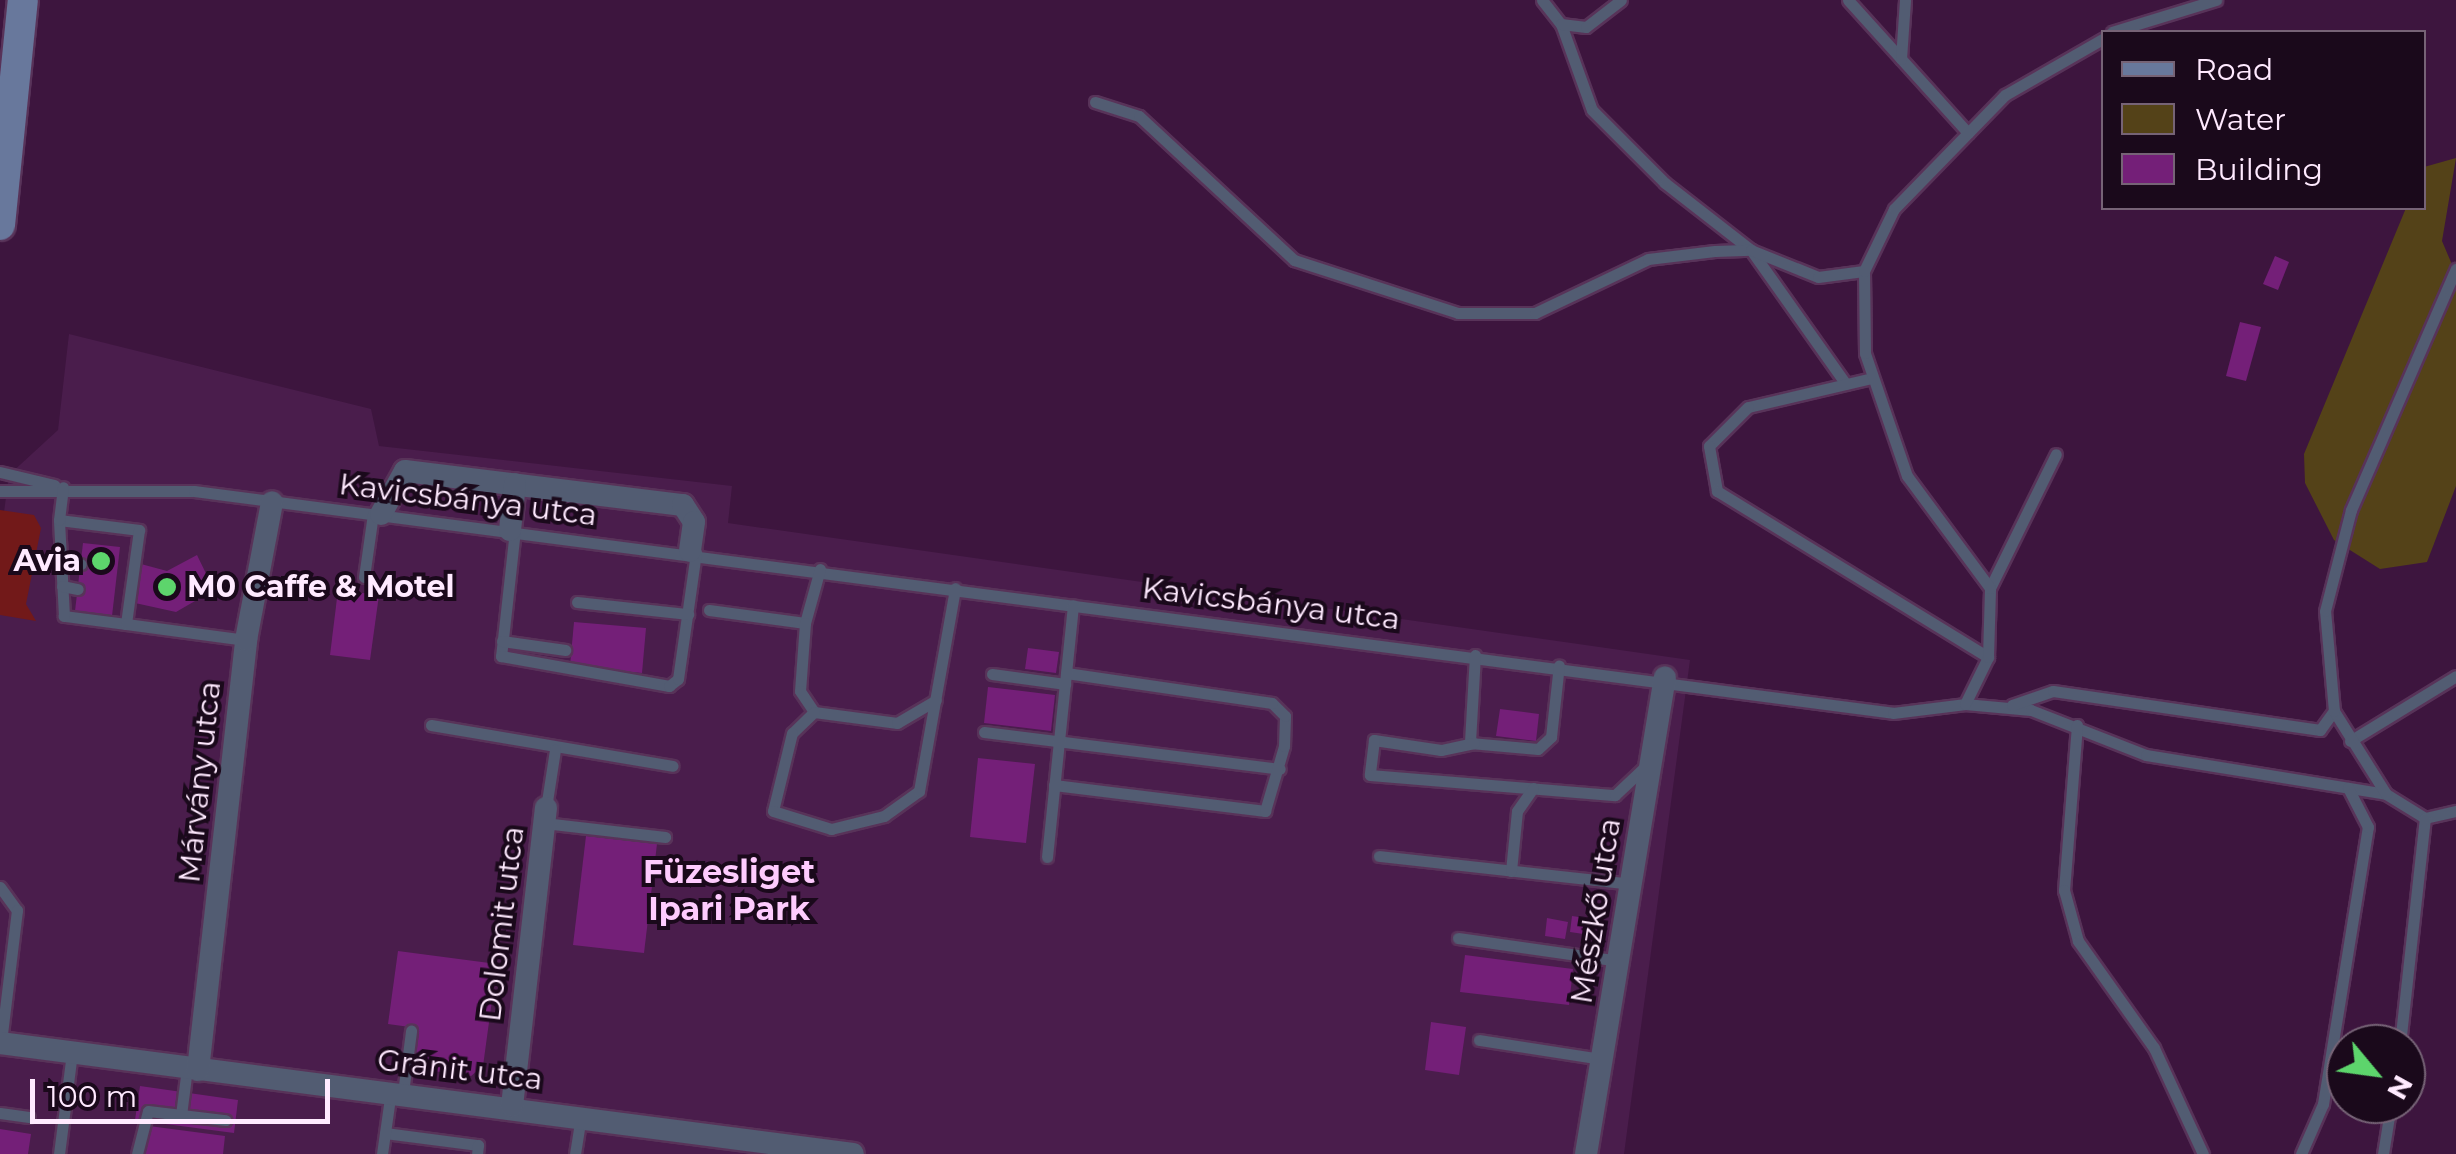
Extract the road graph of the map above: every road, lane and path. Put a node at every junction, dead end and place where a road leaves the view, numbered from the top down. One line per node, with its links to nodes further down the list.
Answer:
1 (23, 0): 13 (main road)
2 (1542, 0): 7 (lane)
3 (1621, 0): 7 (lane)
4 (1848, 0): 10 (lane)
5 (1905, 0): 10 (lane)
6 (2216, 0): 8 (lane)
7 (1561, 24): 14 (lane)
8 (2118, 30)
9 (2101, 40): 12 (lane)
10 (1901, 58): 12 (lane)
11 (1095, 102): 14 (lane)
12 (1968, 133): 16 (lane)
13 (0, 225)
14 (1750, 250): 16 (lane); 18 (lane)
15 (2456, 269): 61 (lane)
16 (1864, 271): 17 (lane)
17 (1872, 378): 18 (lane); 37 (lane)
18 (1846, 384): 51 (lane)
19 (2056, 454): 37 (lane)
20 (0, 472): 22 (lane, Kavicsbánya utca)
21 (515, 484): 25 (street); 27 (street); 28 (street)
22 (63, 487): 23 (lane, Kavicsbánya utca); 24 (lane, Kavicsbánya utca); 26 (lane)
23 (0, 490)
24 (272, 502): 25 (lane, Kavicsbánya utca); 47 (street, Márvány utca)
25 (377, 514): 27 (lane, Kavicsbánya utca); 34 (lane)
26 (59, 520): 29 (lane); 33 (lane)
27 (512, 530): 28 (lane, Kavicsbánya utca); 48 (lane)
28 (693, 552): 31 (lane, Kavicsbánya utca); 44 (lane)
29 (61, 561): 30 (lane); 35 (lane)
30 (80, 564)
31 (820, 569): 36 (lane, Kavicsbánya utca); 45 (lane)
32 (117, 570): 33 (lane)
33 (133, 572): 40 (lane)
34 (364, 577)
35 (62, 586): 38 (lane); 46 (lane)
36 (955, 588): 42 (lane, Kavicsbánya utca); 57 (lane)
37 (1990, 588): 51 (lane)
38 (78, 590)
39 (114, 596): 40 (lane)
40 (129, 598): 46 (lane)
41 (578, 602): 44 (lane)
42 (1073, 605): 50 (lane, Kavicsbánya utca); 56 (lane)
43 (709, 610): 45 (lane)
44 (688, 614): 48 (lane)
45 (804, 623): 60 (lane)
46 (126, 624): 47 (lane)
47 (246, 640): 97 (street, Márvány utca)
48 (502, 641): 49 (lane)
49 (565, 650)
50 (1476, 655): 52 (lane, Kavicsbánya utca); 67 (lane)
51 (1988, 656): 58 (lane)
52 (1559, 665): 55 (lane, Kavicsbánya utca); 67 (lane)
53 (992, 674): 56 (lane)
54 (2456, 676): 66 (lane)
55 (1664, 678): 58 (lane, Kavicsbánya utca); 69 (street, Mészkő utca)
56 (1066, 679): 65 (lane); 71 (lane)
57 (936, 700): 60 (lane); 60 (lane)
58 (1964, 704): 59 (lane, Kavicsbánya utca)
59 (2005, 708): 61 (lane); 62 (lane, Kavicsbánya utca)
60 (814, 712)
61 (2334, 712): 66 (lane)
62 (2077, 725): 74 (lane, Kavicsbánya utca); 114 (lane)
63 (431, 726): 68 (lane)
64 (984, 732): 65 (lane)
65 (1059, 740): 71 (lane); 72 (lane)
66 (2350, 740): 75 (lane)
67 (1474, 743): 73 (lane)
68 (555, 750): 70 (lane); 77 (lane)
69 (1651, 762): 73 (lane); 83 (street, Mészkő utca)
70 (673, 766)
71 (1280, 769): 72 (lane)
72 (1054, 785): 81 (lane)
73 (1534, 788): 82 (lane)
74 (2348, 788): 75 (lane, Kavicsbánya utca); 115 (lane)
75 (2386, 794): 78 (lane, Kavicsbánya utca)
76 (2456, 811): 78 (lane)
77 (545, 815): 79 (lane); 99 (street, Dolomit utca)
78 (2426, 818): 91 (lane)
79 (665, 837)
80 (1379, 856): 82 (lane)
81 (1047, 857)
82 (1510, 871): 83 (lane)
83 (1631, 884): 89 (street, Mészkő utca)
84 (0, 887): 86 (lane)
85 (0, 920): 86 (lane)
86 (16, 922): 88 (lane)
87 (1458, 938): 89 (lane)
88 (6, 953): 90 (lane)
89 (1618, 960): 96 (street, Mészkő utca)
90 (4, 980): 94 (lane)
91 (2402, 1024)
92 (410, 1031): 98 (lane)
93 (1479, 1040): 96 (lane)
94 (0, 1043): 95 (street, Gránit utca)
95 (72, 1053): 97 (street, Gránit utca); 107 (lane)
96 (1602, 1059): 113 (street, Mészkő utca)
97 (192, 1069): 98 (street, Gránit utca); 101 (lane)
98 (397, 1092): 99 (street, Gránit utca); 106 (lane)
99 (512, 1106): 102 (street, Gránit utca)
100 (0, 1114): 103 (lane)
101 (181, 1115): 104 (lane); 108 (lane)
102 (580, 1116): 111 (lane); 112 (street, Gránit utca)
103 (28, 1117)
104 (225, 1120)
105 (2388, 1124): 116 (lane)
106 (385, 1133): 109 (lane); 110 (lane)
107 (59, 1154)
108 (137, 1154)
109 (382, 1154)
110 (477, 1154)
111 (576, 1154)
112 (853, 1154)
113 (1586, 1154)
114 (2203, 1154)
115 (2300, 1154)
116 (2383, 1154)

